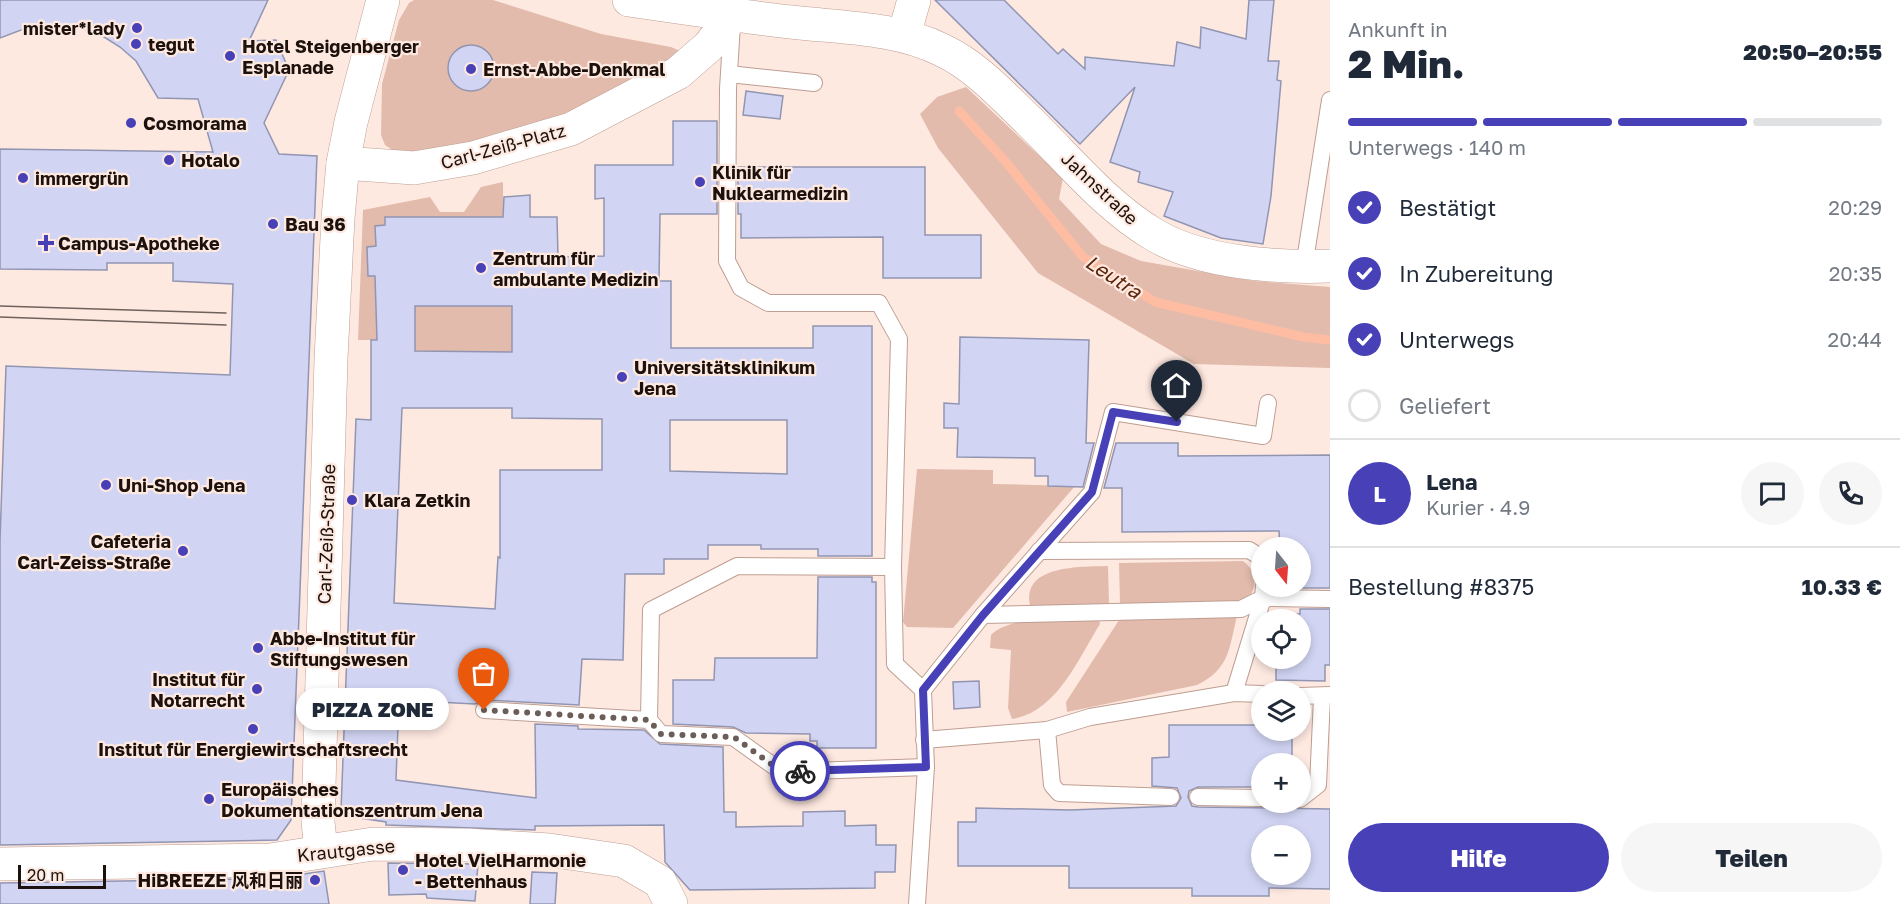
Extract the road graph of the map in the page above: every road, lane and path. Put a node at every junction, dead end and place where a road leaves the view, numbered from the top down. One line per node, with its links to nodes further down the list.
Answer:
1 (383, 0): 9 (street)
2 (629, 0): 4 (street)
3 (914, 0): 5 (street)
4 (733, 15): 5 (street); 6 (lane); 9 (street, Carl-Zeiß-Platz)
5 (904, 35): 10 (street, Jahnstraße)
6 (729, 74): 7 (lane); 14 (lane)
7 (814, 83)
8 (1330, 100): 10 (lane)
9 (343, 163): 33 (street, Carl-Zeiß-Straße)
10 (1317, 267)
11 (1268, 403): 12 (lane)
12 (1039, 551): 13 (lane); 19 (lane)
13 (1251, 551)
14 (893, 567): 20 (lane); 25 (lane)
15 (1257, 597): 19 (lane)
16 (1262, 597): 21 (lane)
17 (1311, 597): 18 (lane)
18 (1330, 599)
19 (983, 615): 20 (lane)
20 (923, 690): 27 (lane)
21 (1234, 693): 22 (lane); 26 (lane)
22 (1251, 694)
23 (1326, 696): 29 (lane)
24 (484, 710): 25 (lane)
25 (649, 720): 28 (lane)
26 (1047, 730): 27 (lane); 30 (lane)
27 (924, 740): 28 (lane)
28 (926, 767): 36 (lane)
29 (1311, 790)
30 (1171, 797)
31 (1198, 797): 32 (lane)
32 (1251, 798)
33 (321, 850): 34 (street, Krautgasse); 35 (street, Krautgasse)
34 (0, 864)
35 (671, 904)
36 (917, 904)

